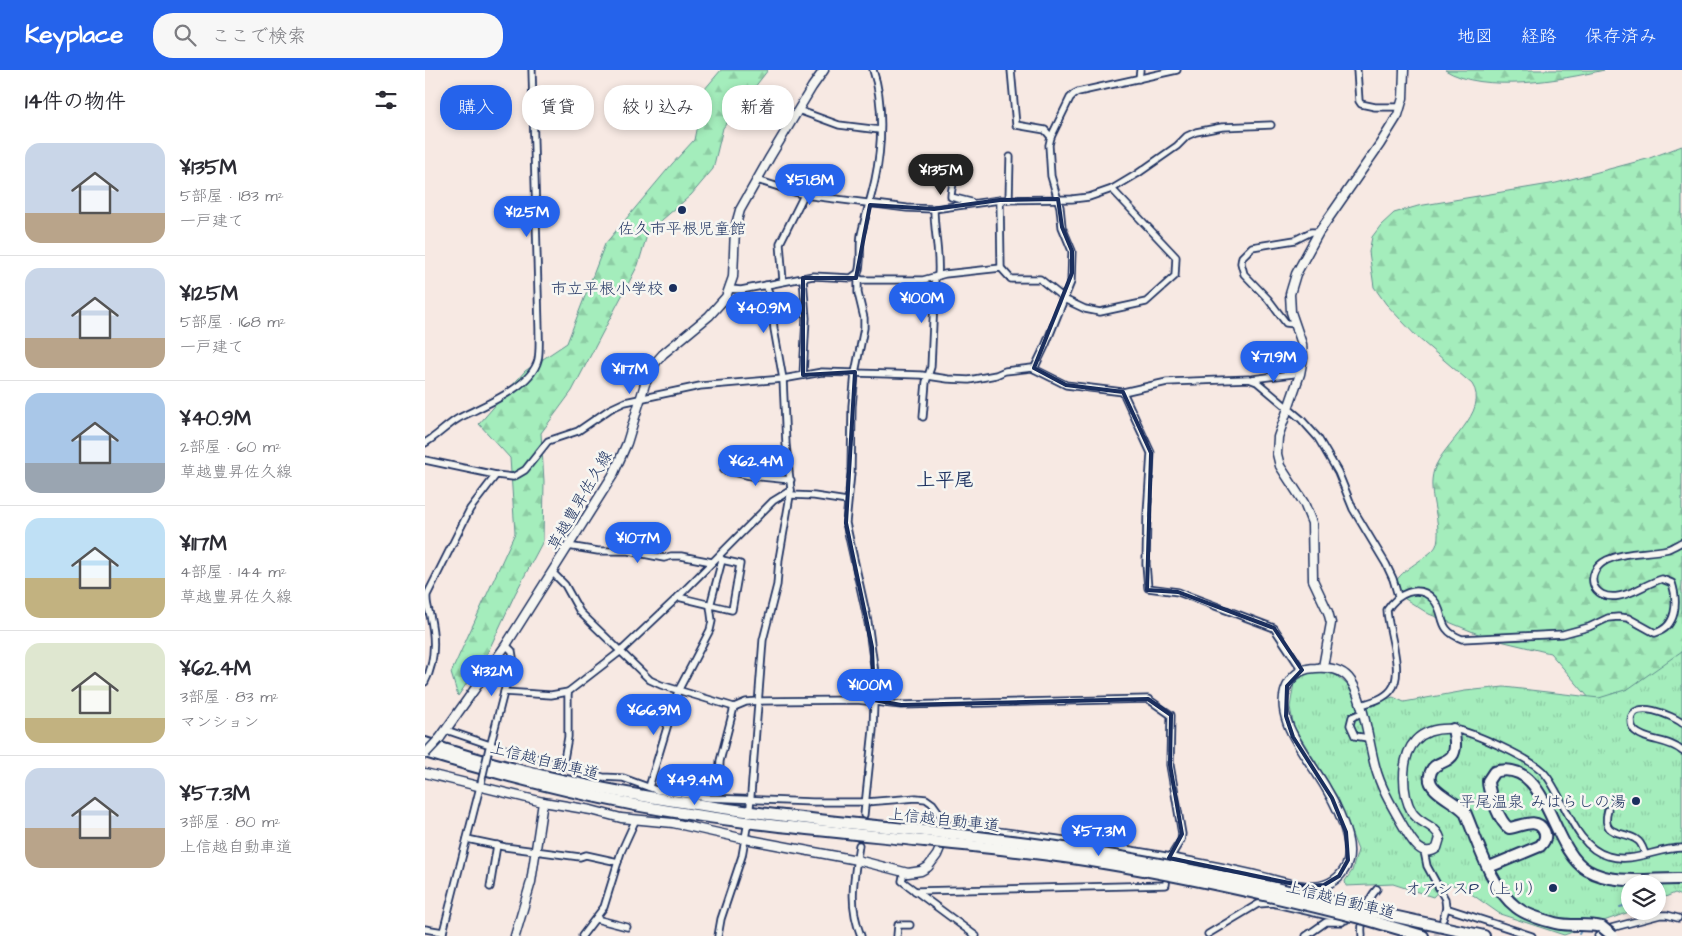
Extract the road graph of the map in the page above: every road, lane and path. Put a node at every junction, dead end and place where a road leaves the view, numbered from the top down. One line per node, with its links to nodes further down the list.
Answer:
1 (532, 70): 47 (street)
2 (824, 70): 11 (street, 草越豊昇佐久線)
3 (874, 70): 13 (street)
4 (1011, 70): 14 (street)
5 (1140, 70): 9 (street)
6 (1177, 70): 9 (street)
7 (1357, 70): 10 (street)
8 (1404, 70): 10 (street)
9 (1139, 79): 14 (street)
10 (1401, 107): 26 (street)
11 (798, 110): 13 (street); 17 (street, 草越豊昇佐久線)
12 (1271, 125): 18 (street)
13 (881, 130): 24 (street)
14 (1051, 137): 20 (street)
15 (1010, 157): 22 (street)
16 (957, 163): 23 (street)
17 (757, 180): 19 (street); 33 (street, 草越豊昇佐久線)
18 (1111, 188): 20 (street); 34 (street)
19 (804, 194): 24 (street); 31 (street)
20 (1058, 199): 22 (street); 34 (street)
21 (1000, 200): 22 (street); 23 (street); 27 (street)
22 (1009, 200)
23 (973, 203): 25 (street)
24 (870, 204): 25 (street); 30 (street)
25 (934, 209): 28 (street)
26 (1319, 232): 35 (street); 35 (street)
27 (1001, 268): 28 (street); 34 (street)
28 (936, 277): 30 (street); 40 (street)
29 (803, 278): 30 (street); 31 (street); 39 (street)
30 (857, 278): 38 (street)
31 (783, 281): 32 (street)
32 (766, 284): 33 (street); 41 (street)
33 (730, 289): 44 (street, 草越豊昇佐久線)
34 (1063, 298): 37 (street)
35 (1295, 324): 36 (street)
36 (1303, 358): 42 (street); 45 (street)
37 (1034, 369): 40 (street); 43 (street)
38 (855, 372): 39 (street); 40 (street); 53 (street)
39 (803, 375): 41 (street)
40 (928, 376): 46 (street)
41 (783, 378): 44 (street); 51 (street)
42 (1252, 379): 43 (street); 45 (street)
43 (1123, 392): 66 (street)
44 (641, 398): 50 (street); 55 (street, 草越豊昇佐久線)
45 (1287, 409): 59 (street); 65 (street)
46 (923, 417)
47 (425, 443)
48 (425, 460): 50 (street)
49 (724, 470): 51 (street)
50 (495, 476): 61 (street)
51 (791, 480): 52 (street)
52 (791, 493): 53 (street); 56 (street); 72 (street)
53 (847, 501): 71 (street)
54 (1682, 542): 59 (street)
55 (568, 546): 57 (street); 58 (street, 草越豊昇佐久線)
56 (720, 557): 57 (street); 62 (street); 62 (street)
57 (712, 562): 60 (street)
58 (553, 573): 63 (street, 草越豊昇佐久線); 64 (street)
59 (1398, 596): 74 (street)
60 (678, 597): 62 (street); 64 (street)
61 (426, 599): 67 (street)
62 (710, 606): 68 (street)
63 (505, 645): 69 (street); 77 (street, 草越豊昇佐久線)
64 (621, 651): 68 (street); 70 (street)
65 (1323, 668): 66 (street); 74 (street)
66 (1302, 670): 106 (street)
67 (425, 682)
68 (678, 691): 73 (street); 87 (street)
69 (504, 692): 70 (street); 80 (street)
70 (568, 692): 83 (street)
71 (874, 700): 72 (street); 90 (street); 106 (street)
72 (759, 701): 73 (street); 88 (street)
73 (733, 707): 86 (street)
74 (1361, 709): 78 (street); 78 (street)
75 (1682, 723): 81 (street)
76 (1453, 729): 104 (street); 105 (street); 109 (highway)
77 (446, 730): 80 (street); 82 (street, 草越豊昇佐久線, bridge)
78 (1367, 738): 104 (street)
79 (425, 743): 97 (highway, 上信越自動車道)
80 (490, 747): 83 (street); 85 (street, bridge)
81 (1682, 751)
82 (425, 753): 97 (highway, 上信越自動車道)
83 (563, 765): 87 (street)
84 (425, 773): 85 (street)
85 (480, 785): 89 (street); 98 (street)
86 (719, 785)
87 (649, 787): 88 (street)
88 (751, 799): 90 (street); 91 (street)
89 (543, 802): 94 (street); 103 (street)
90 (866, 802): 93 (street); 96 (street)
91 (750, 807)
92 (1608, 810): 105 (street)
93 (864, 815)
94 (636, 819): 99 (street); 108 (street)
95 (747, 827): 99 (street)
96 (949, 828): 106 (street); 110 (street)
97 (926, 836): 116 (highway, 上信越自動車道, bridge)
98 (467, 839): 100 (street); 125 (street)
99 (745, 839): 107 (street); 129 (street)
100 (497, 845): 103 (street); 112 (street)
101 (859, 845): 107 (street)
102 (1682, 848): 105 (street)
103 (537, 850): 108 (street); 127 (street)
104 (1424, 851): 115 (street)
105 (1645, 854)
106 (1169, 858): 114 (street)
107 (857, 860): 110 (street); 130 (street)
108 (618, 862): 119 (street)
109 (1489, 867): 111 (highway); 124 (highway)
110 (904, 872): 114 (street)
111 (1682, 879)
112 (490, 887)
113 (1377, 889): 116 (street)
114 (915, 891): 132 (street)
115 (1446, 908): 117 (street); 138 (street)
116 (1369, 912): 120 (street); 134 (street); 135 (highway, 上信越自動車道); 136 (highway, 上信越自動車道); 137 (highway)
117 (1443, 918)
118 (1678, 918): 124 (street)
119 (596, 919): 122 (street); 128 (street)
120 (1346, 920): 126 (street); 133 (street)
121 (910, 925): 131 (street)
122 (627, 927)
123 (425, 929): 125 (street)
124 (1600, 931): 139 (highway, bridge)
125 (443, 934)
126 (1208, 934)
127 (515, 936)
128 (582, 936)
129 (718, 936)
130 (861, 936)
131 (897, 936)
132 (976, 936)
133 (1306, 936)
134 (1363, 936)
135 (1423, 936)
136 (1457, 936)
137 (1484, 936)
138 (1532, 936)
139 (1613, 936)

